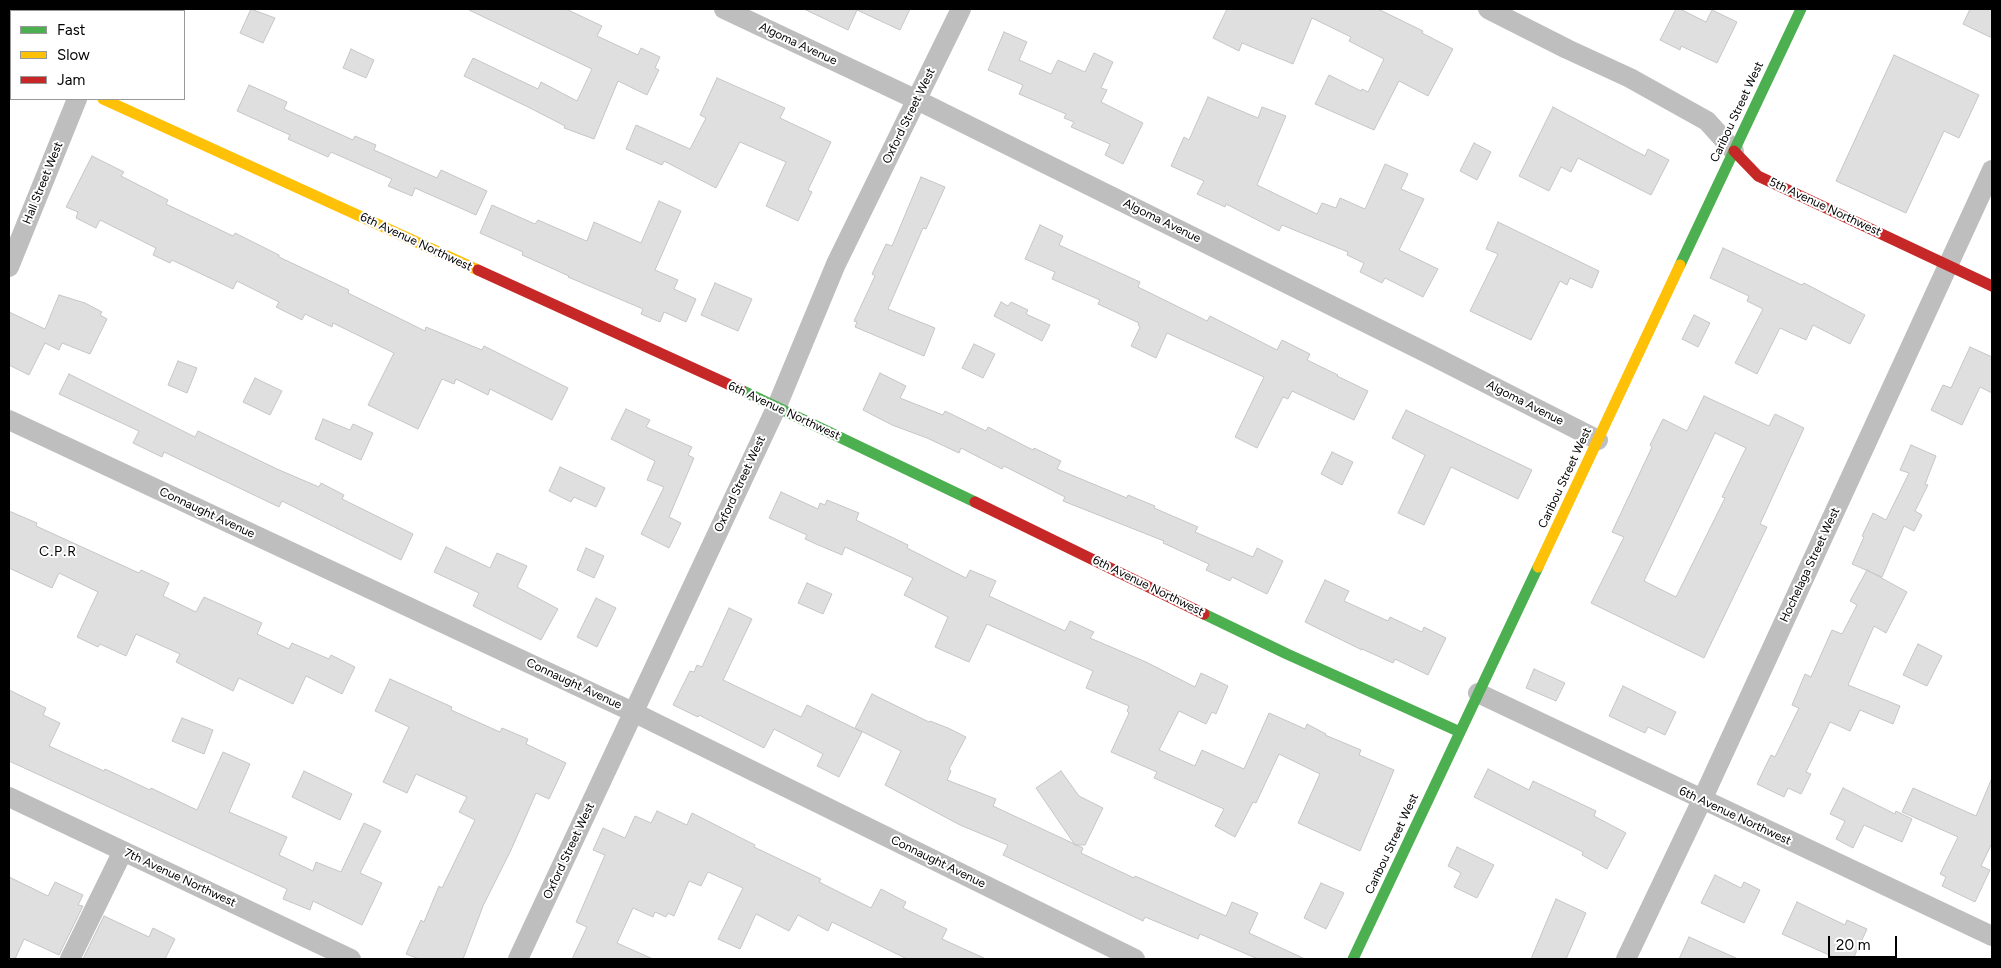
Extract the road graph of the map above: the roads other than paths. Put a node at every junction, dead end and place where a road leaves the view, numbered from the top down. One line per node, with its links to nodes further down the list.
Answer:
1 (724, 9): 7 (street, Algoma Avenue)
2 (961, 9): 7 (street, Oxford Street West)
3 (1488, 9): 8 (street, 5th Avenue Northwest)
4 (1801, 9): 8 (street, Caribou Street West)
5 (77, 100): 11 (street, Hall Street West)
6 (105, 100): 13 (street, 6th Avenue Northwest)
7 (917, 100): 13 (street, Oxford Street West); 15 (street, Algoma Avenue)
8 (1734, 151): 10 (street, 5th Avenue Northwest); 15 (street, Caribou Street West)
9 (1992, 170): 10 (street, Hochelaga Street West)
10 (1949, 264): 12 (street, 5th Avenue Northwest); 20 (street, Hochelaga Street West)
11 (9, 267)
12 (1992, 286)
13 (776, 406): 17 (street, Oxford Street West); 18 (street, 6th Avenue Northwest)
14 (9, 420): 17 (street, Connaught Avenue)
15 (1598, 440): 16 (street, Caribou Street West)
16 (1478, 693): 18 (street, Caribou Street West); 20 (street, 6th Avenue Northwest)
17 (633, 712): 25 (street, Oxford Street West); 26 (street, Connaught Avenue)
18 (1460, 732): 27 (street, Caribou Street West)
19 (9, 797): 21 (street, 7th Avenue Northwest)
20 (1702, 800): 22 (street, 6th Avenue Northwest); 28 (street, Hochelaga Street West)
21 (122, 851): 23 (street); 24 (street, 7th Avenue Northwest)
22 (1992, 936)
23 (70, 959)
24 (351, 959)
25 (518, 959)
26 (1135, 959)
27 (1353, 959)
28 (1626, 959)

